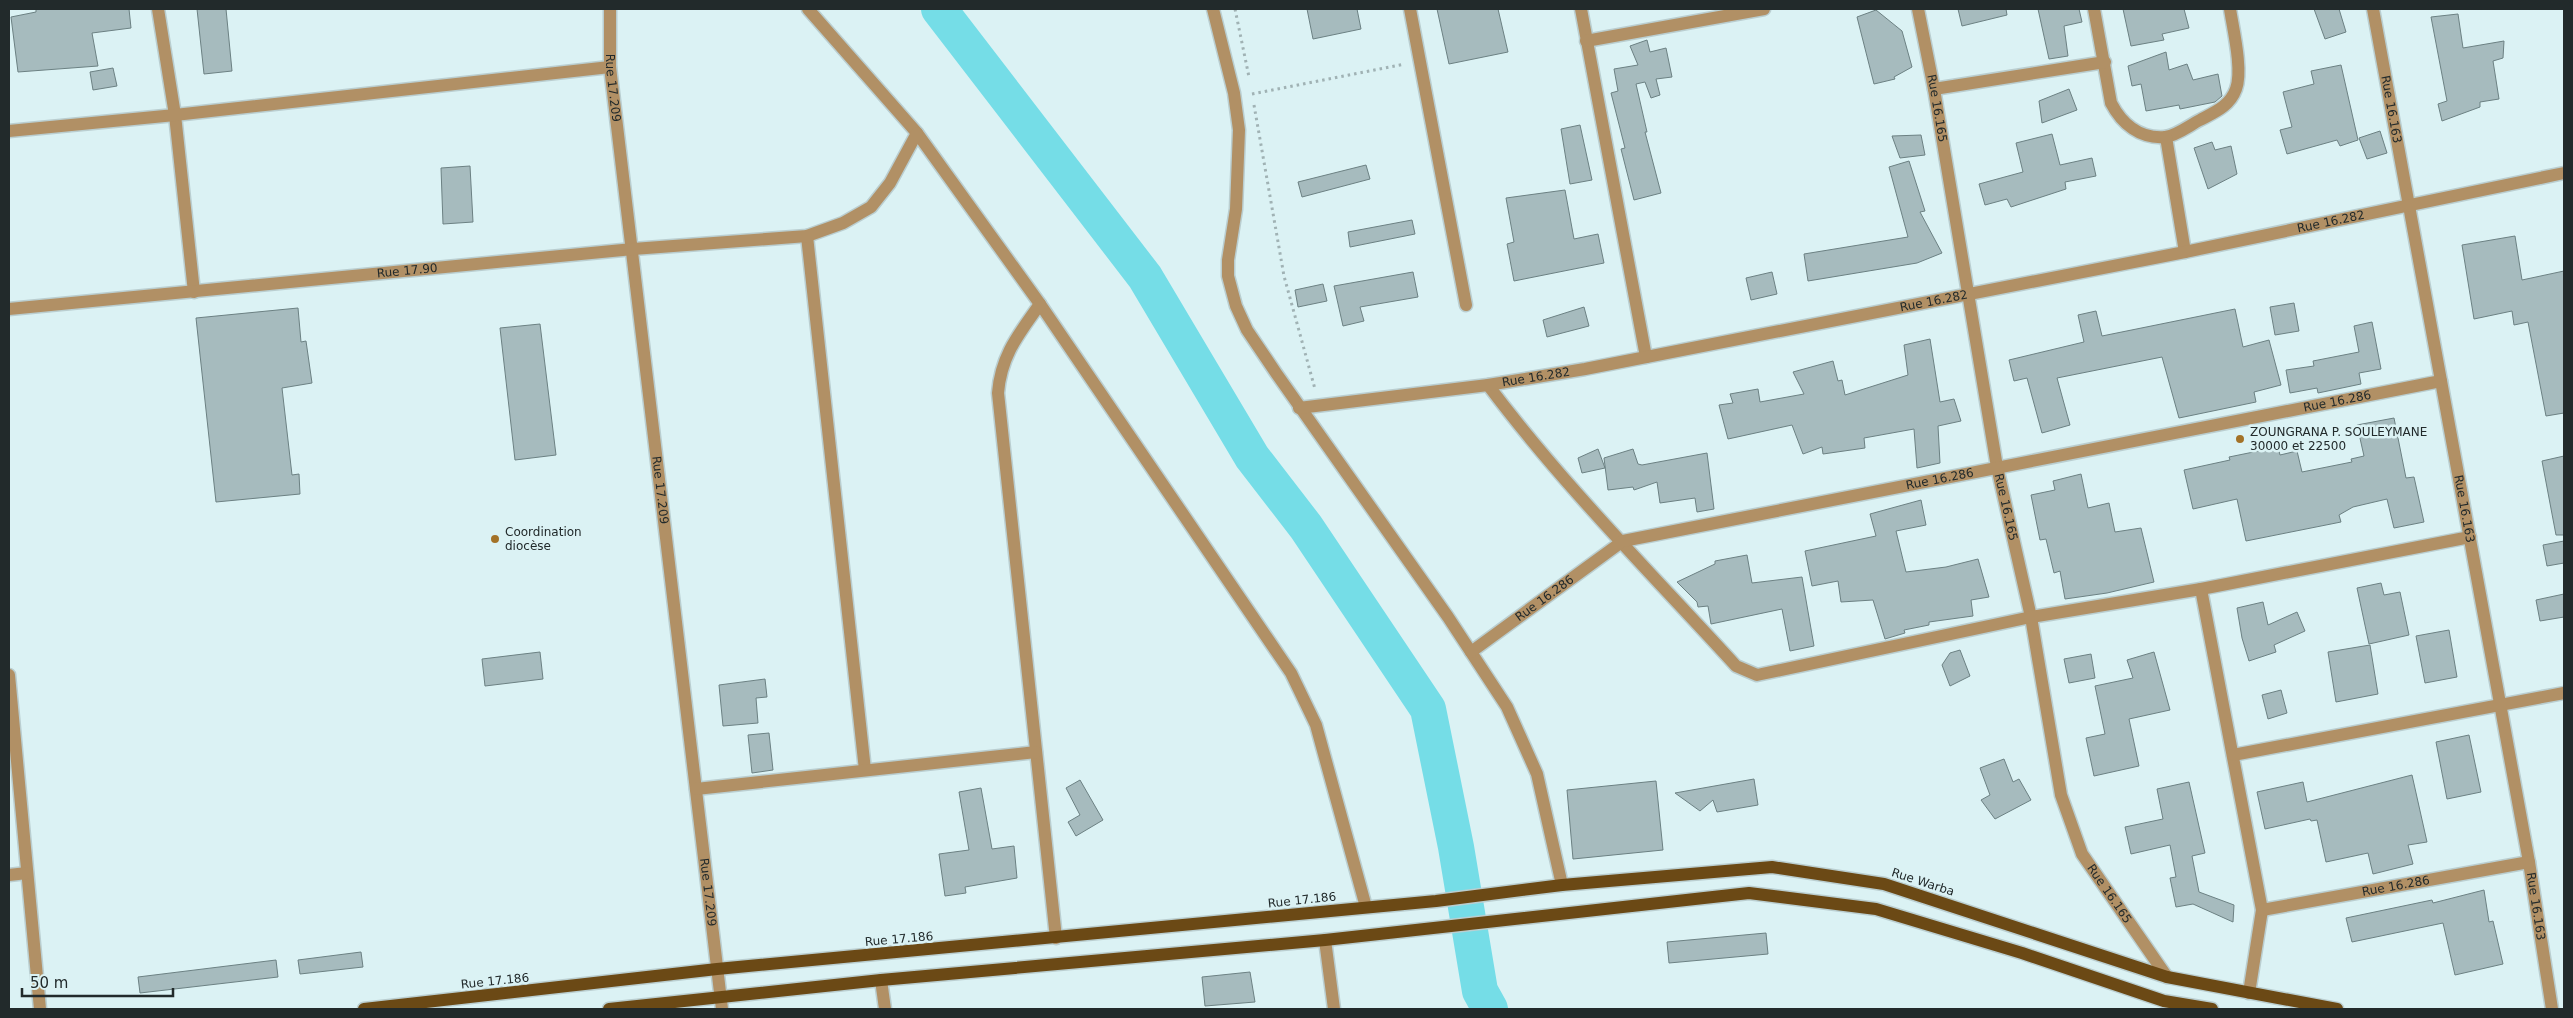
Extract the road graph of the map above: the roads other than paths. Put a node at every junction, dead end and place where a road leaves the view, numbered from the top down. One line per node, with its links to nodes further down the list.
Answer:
1 (158, 9): 16 (street)
2 (610, 9): 14 (street, Rue 17.209)
3 (808, 9): 18 (street)
4 (1213, 9): 33 (street)
5 (1410, 9): 28 (street)
6 (1581, 9): 12 (street)
7 (1764, 9): 12 (street)
8 (1918, 9): 15 (street, Rue 16.165)
9 (2094, 9): 13 (street)
10 (2230, 9): 19 (street)
11 (2373, 9): 21 (street, Rue 16.163)
12 (1586, 41): 30 (street)
13 (2105, 62): 15 (street); 19 (street)
14 (610, 67): 16 (street); 23 (street, Rue 17.209)
15 (1934, 89): 26 (street, Rue 16.165)
16 (174, 116): 17 (street); 25 (street)
17 (9, 131)
18 (917, 133): 22 (street, Rue 17.90); 27 (street)
19 (2166, 137): 24 (street)
20 (2564, 173): 21 (street, Rue 16.282)
21 (2409, 205): 24 (street, Rue 16.282); 31 (street, Rue 16.163)
22 (806, 236): 23 (street, Rue 17.90); 45 (street)
23 (633, 249): 25 (street, Rue 17.90); 46 (street, Rue 17.209)
24 (2185, 252): 26 (street, Rue 16.282)
25 (194, 292): 29 (street, Rue 17.90)
26 (1967, 293): 30 (street, Rue 16.282); 34 (street, Rue 16.165)
27 (1040, 304): 43 (street); 52 (street)
28 (1466, 305)
29 (9, 309)
30 (1646, 357): 32 (street, Rue 16.282)
31 (2441, 381): 34 (street, Rue 16.286); 35 (street, Rue 16.163)
32 (1488, 385): 33 (street, Rue 16.282); 36 (street)
33 (1299, 408): 39 (street)
34 (1996, 467): 36 (street, Rue 16.286); 38 (street, Rue 16.165)
35 (2470, 537): 37 (street); 42 (street, Rue 16.163)
36 (1622, 541): 38 (street); 39 (street, Rue 16.286)
37 (2202, 589): 38 (street); 44 (street)
38 (2031, 617): 57 (street, Rue 16.165)
39 (1471, 652): 50 (street)
40 (9, 675): 48 (street)
41 (2564, 693): 42 (street)
42 (2501, 705): 44 (street); 47 (street, Rue 16.163)
43 (1036, 752): 45 (street); 54 (street)
44 (2233, 755): 53 (street)
45 (864, 770): 46 (street)
46 (696, 790): 56 (street, Rue 17.209)
47 (2529, 862): 53 (street, Rue 16.286); 68 (street, Rue 16.163)
48 (27, 873): 49 (street); 61 (street)
49 (9, 875)
50 (1562, 885): 51 (main road, Rue Warba); 57 (main road, Rue Warba)
51 (1436, 901): 52 (main road, Rue 17.186)
52 (1366, 907): 54 (main road, Rue 17.186)
53 (2262, 910): 59 (street)
54 (1056, 938): 56 (main road, Rue 17.186)
55 (1325, 940): 58 (main road); 65 (street); 66 (main road)
56 (717, 969): 60 (street, Rue 17.209); 62 (main road, Rue 17.186)
57 (2168, 977): 59 (main road, Rue Warba)
58 (881, 980): 60 (main road); 64 (street)
59 (2249, 993): 67 (main road, Rue Warba)
60 (721, 1004): 63 (main road)
61 (40, 1009)
62 (364, 1009)
63 (609, 1009)
64 (885, 1009)
65 (1334, 1009)
66 (2212, 1009)
67 (2337, 1009)
68 (2552, 1009)

